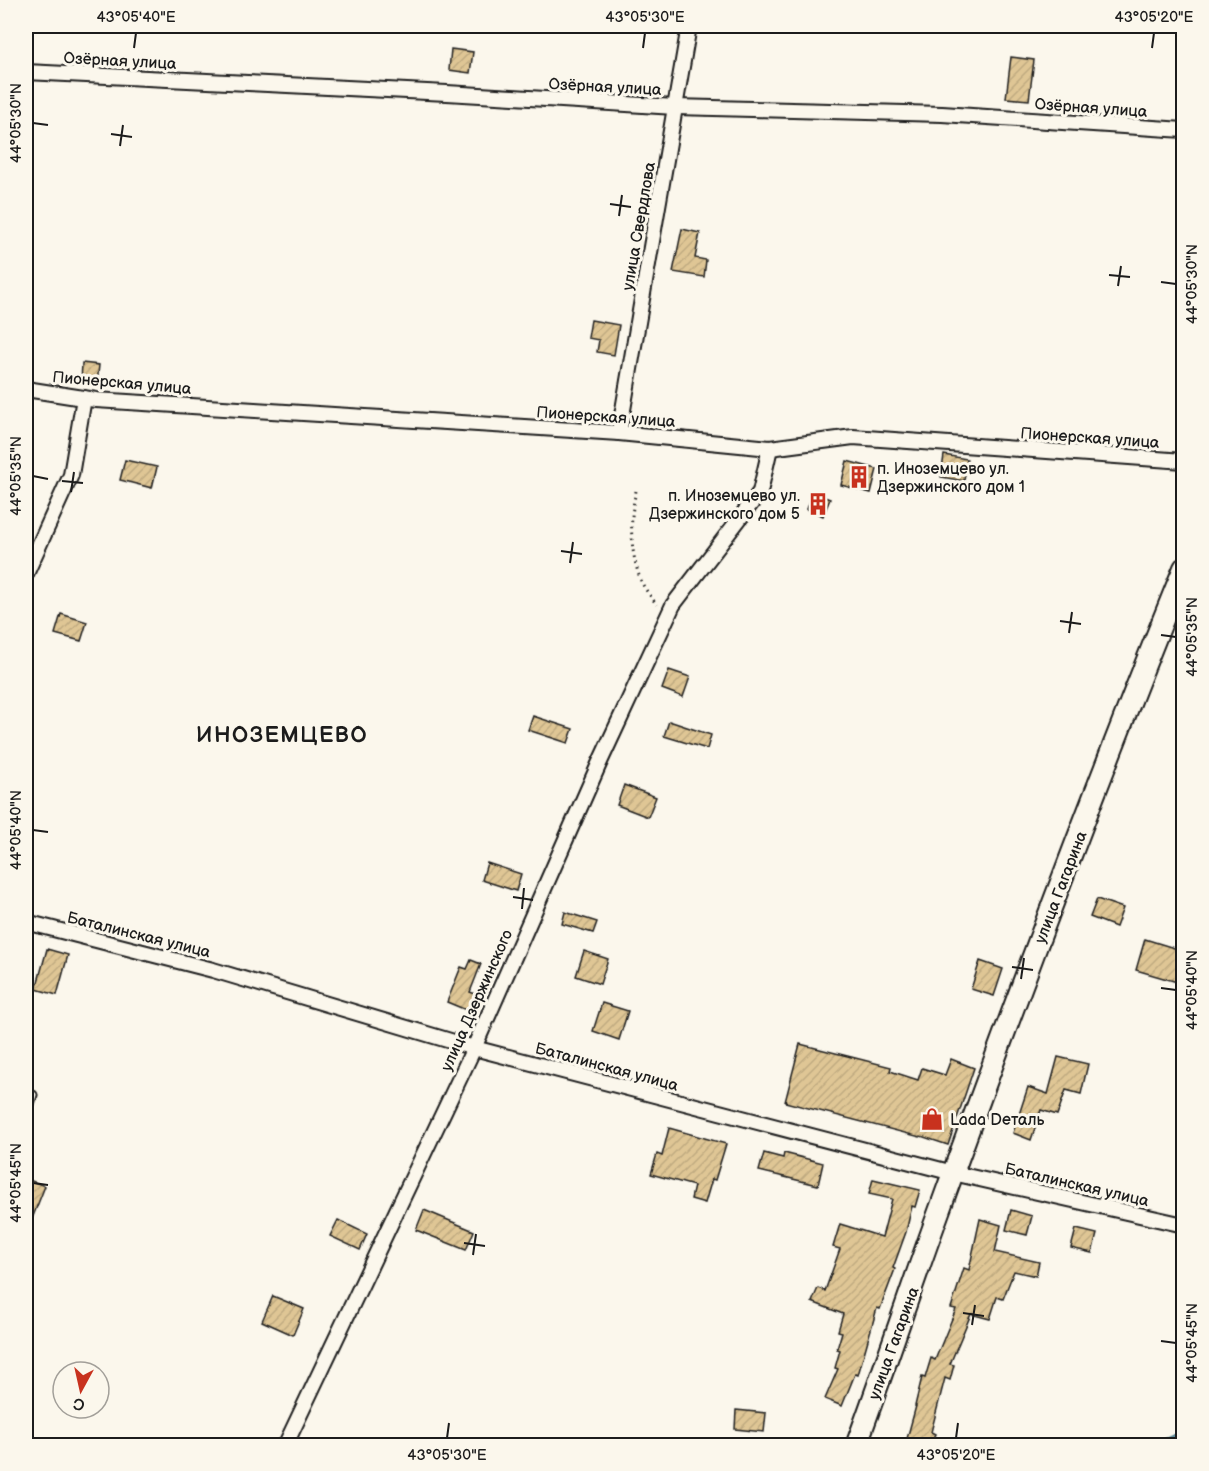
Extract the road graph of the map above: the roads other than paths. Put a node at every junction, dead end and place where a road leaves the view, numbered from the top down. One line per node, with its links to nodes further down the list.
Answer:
1 (689, 26): 3 (street, улица Свердлова)
2 (26, 72): 3 (street, Озёрная улица)
3 (675, 106): 4 (street, Озёрная улица); 7 (street, улица Свердлова)
4 (1184, 130)
5 (26, 389): 6 (street, Пионерская улица)
6 (84, 398): 7 (street, Пионерская улица); 11 (street)
7 (619, 432): 8 (street, Пионерская улица)
8 (770, 448): 9 (street, Пионерская улица); 13 (street, улица Дзержинского)
9 (1184, 461)
10 (1184, 568): 16 (main road, улица Гагарина)
11 (26, 574)
12 (26, 922): 13 (street, Баталинская улица)
13 (474, 1048): 16 (street, Баталинская улица); 18 (street, улица Дзержинского)
14 (33, 1095): 15 (lane)
15 (26, 1116)
16 (953, 1173): 17 (street, Баталинская улица); 19 (main road, улица Гагарина)
17 (1184, 1225)
18 (285, 1446)
19 (856, 1446)

